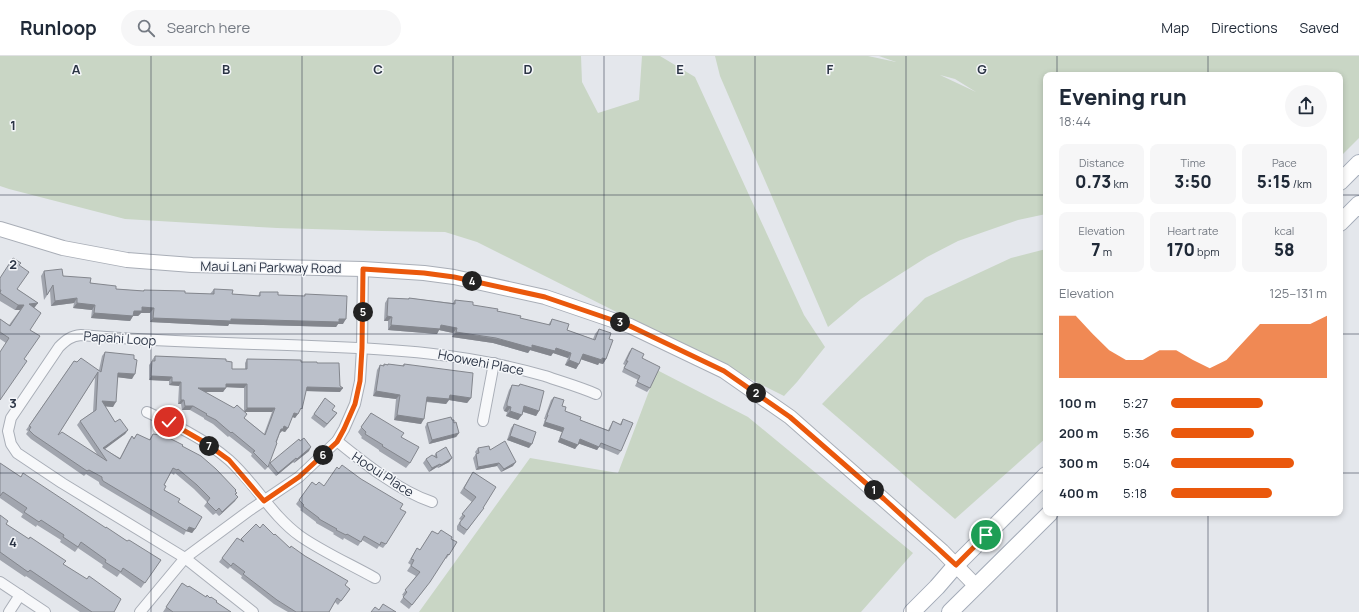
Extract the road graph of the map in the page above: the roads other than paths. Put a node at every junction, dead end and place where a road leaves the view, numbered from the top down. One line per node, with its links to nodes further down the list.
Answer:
1 (1359, 163): 2 (main road)
2 (1343, 179)
3 (1359, 204): 4 (main road)
4 (1343, 220)
5 (0, 229): 6 (main road, Maui Lani Parkway Road)
6 (363, 269): 7 (street); 18 (main road, Maui Lani Parkway Road)
7 (362, 348): 8 (street, Hoowehi Place); 12 (street); 17 (street, Papahi Loop)
8 (494, 363): 9 (street, Hoowehi Place); 11 (street)
9 (596, 394)
10 (147, 412): 14 (street)
11 (484, 422)
12 (337, 442): 14 (street); 15 (street, Hooui Place)
13 (1043, 478): 18 (main road)
14 (264, 501): 17 (street); 19 (street)
15 (432, 502)
16 (1047, 516): 21 (main road)
17 (185, 558): 25 (street); 26 (street)
18 (956, 565): 21 (main road, Maui Lani Parkway Road); 27 (main road)
19 (375, 578)
20 (0, 582): 22 (street)
21 (976, 586): 28 (main road)
22 (20, 595): 23 (street); 24 (street)
23 (9, 612)
24 (45, 612)
25 (140, 612)
26 (252, 612)
27 (912, 612)
28 (950, 612)

